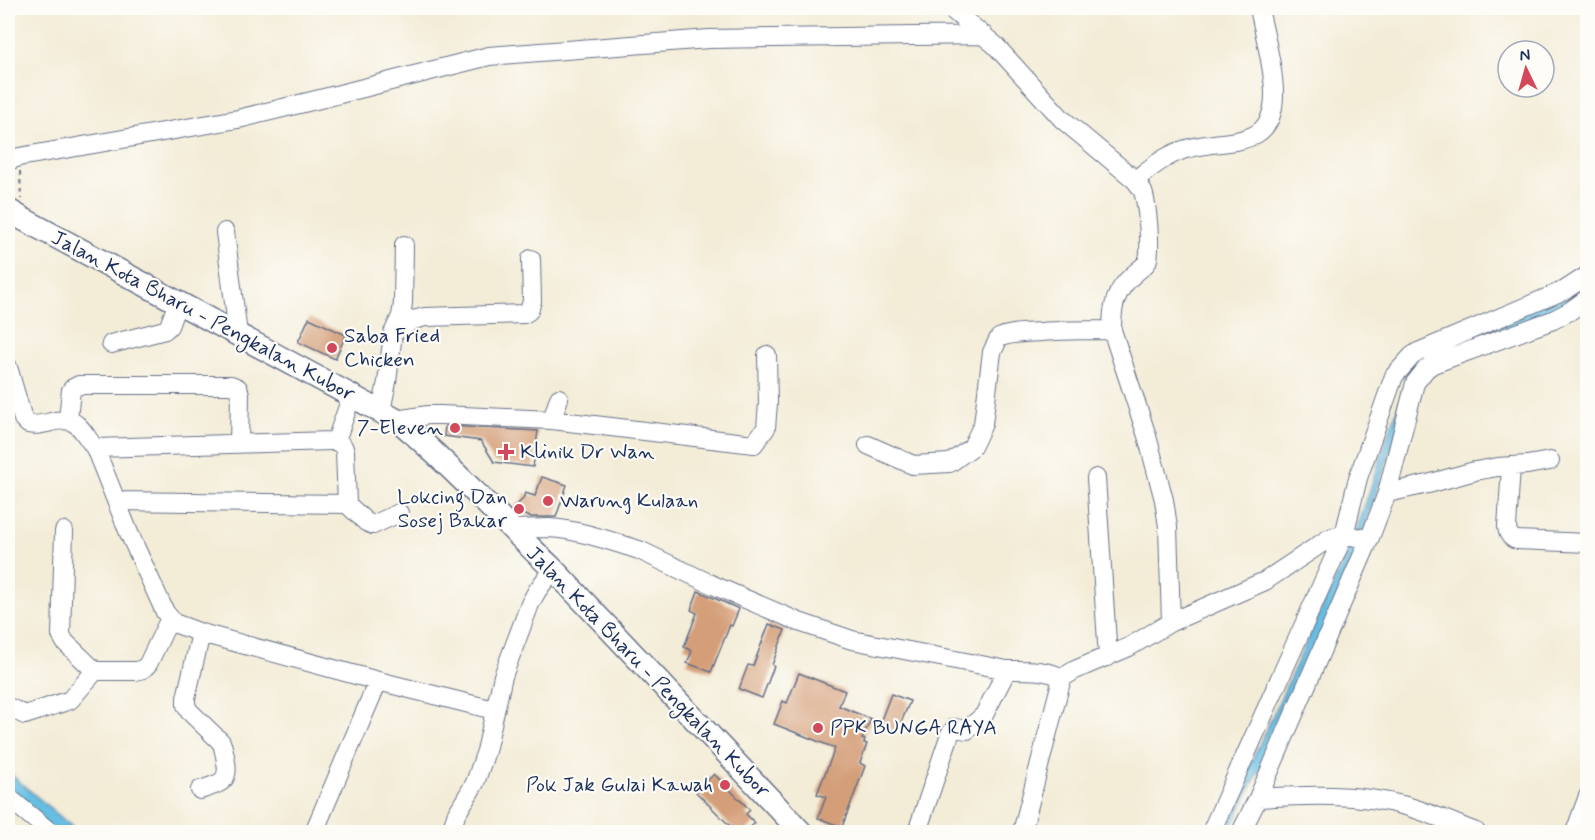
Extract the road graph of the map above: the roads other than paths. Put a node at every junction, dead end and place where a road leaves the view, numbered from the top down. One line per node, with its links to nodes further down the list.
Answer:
1 (950, 8): 3 (street)
2 (1259, 8): 5 (street)
3 (984, 35): 4 (street); 5 (street)
4 (13, 159)
5 (1135, 180): 13 (street)
6 (15, 214): 12 (main road, Jalan Kota Bharu - Pengkalan Kubor)
7 (225, 232): 15 (street)
8 (404, 245): 14 (street)
9 (531, 259): 14 (street)
10 (1587, 274): 37 (street)
11 (1587, 298): 31 (street)
12 (178, 302): 15 (main road, Jalan Kota Bharu - Pengkalan Kubor); 16 (street)
13 (1112, 330): 26 (street); 41 (street)
14 (393, 333): 21 (street)
15 (238, 334): 19 (main road, Jalan Kota Bharu - Pengkalan Kubor)
16 (111, 344)
17 (767, 355): 23 (street)
18 (8, 368): 22 (street)
19 (352, 395): 21 (main road, Jalan Kota Bharu - Pengkalan Kubor); 24 (street)
20 (559, 398): 23 (street)
21 (388, 415): 23 (street); 35 (main road, Jalan Kota Bharu - Pengkalan Kubor)
22 (68, 419): 25 (street); 27 (street)
23 (552, 420)
24 (334, 440): 25 (street); 33 (street)
25 (240, 444): 27 (street)
26 (868, 445)
27 (96, 448): 32 (street)
28 (1550, 461): 29 (street)
29 (1511, 467): 31 (street); 38 (street)
30 (1096, 478): 43 (street)
31 (1387, 493): 37 (street)
32 (116, 501): 33 (street); 40 (street)
33 (347, 504): 34 (street)
34 (399, 513)
35 (511, 529): 39 (main road, Jalan Kota Bharu - Pengkalan Kubor); 44 (street)
36 (64, 531): 45 (street)
37 (1357, 537): 41 (street); 53 (street); 60 (street)
38 (1587, 543)
39 (553, 569): 49 (street); 57 (main road, Jalan Kota Bharu - Pengkalan Kubor)
40 (170, 618): 42 (street); 45 (street)
41 (1171, 622): 43 (street)
42 (201, 633): 47 (street); 50 (street)
43 (1108, 657): 46 (street)
44 (1008, 670): 46 (street); 58 (street)
45 (95, 671): 48 (street)
46 (1062, 678): 59 (street)
47 (378, 681): 49 (street); 55 (street)
48 (8, 707)
49 (494, 710): 56 (street)
50 (200, 790)
51 (1587, 796): 63 (street)
52 (8, 797): 54 (street)
53 (1258, 798): 61 (street); 62 (street)
54 (50, 832)
55 (314, 832)
56 (451, 832)
57 (801, 832)
58 (917, 832)
59 (1023, 832)
60 (1211, 832)
61 (1241, 832)
62 (1476, 832)
63 (1575, 832)

